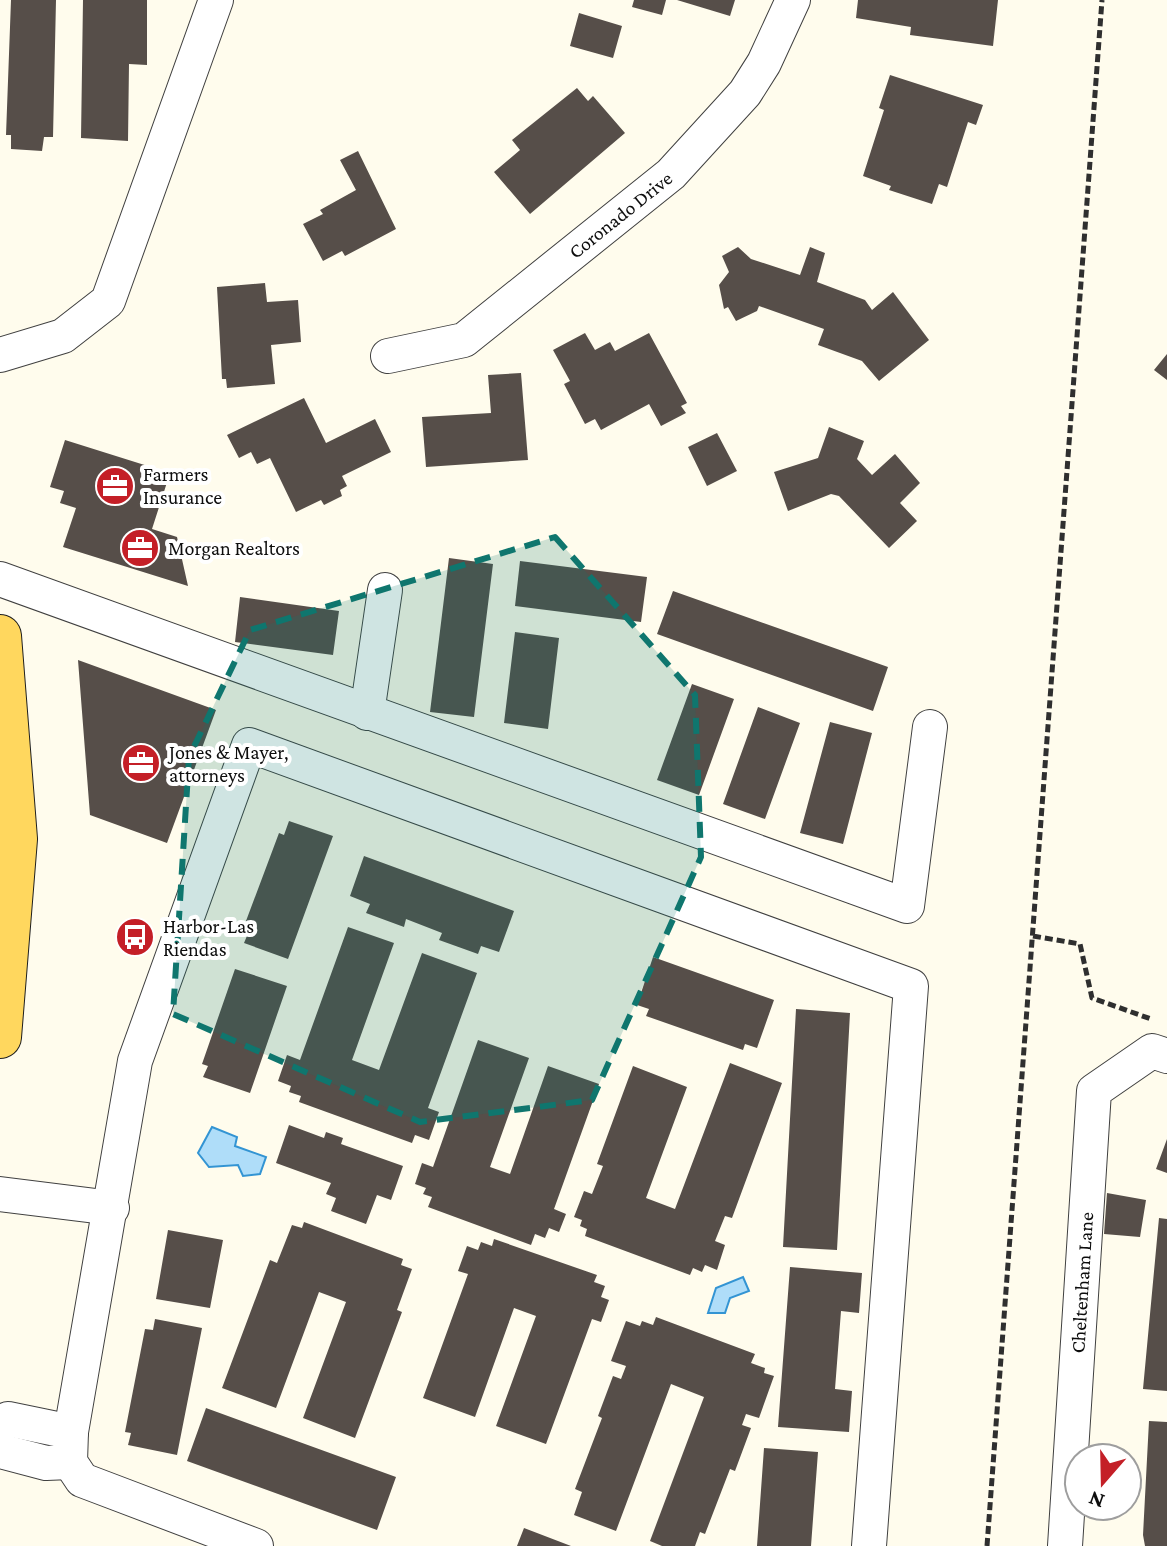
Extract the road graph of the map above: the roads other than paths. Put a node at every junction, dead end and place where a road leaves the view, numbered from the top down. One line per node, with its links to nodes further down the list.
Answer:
1 (216, 0): 3 (street)
2 (793, 0): 4 (street, Coronado Drive)
3 (0, 355)
4 (388, 356)
5 (0, 579): 9 (street)
6 (385, 590): 9 (street)
7 (0, 636): 8 (main road)
8 (0, 648): 11 (main road)
9 (367, 713): 10 (street)
10 (930, 727)
11 (6, 778): 12 (main road)
12 (0, 1037)
13 (1157, 1042): 21 (street, Cheltenham Lane)
14 (0, 1194): 15 (street)
15 (112, 1208): 17 (street); 20 (street)
16 (0, 1424): 17 (street)
17 (70, 1447): 18 (street); 19 (street)
18 (0, 1451)
19 (256, 1546)
20 (869, 1546)
21 (1065, 1546)

